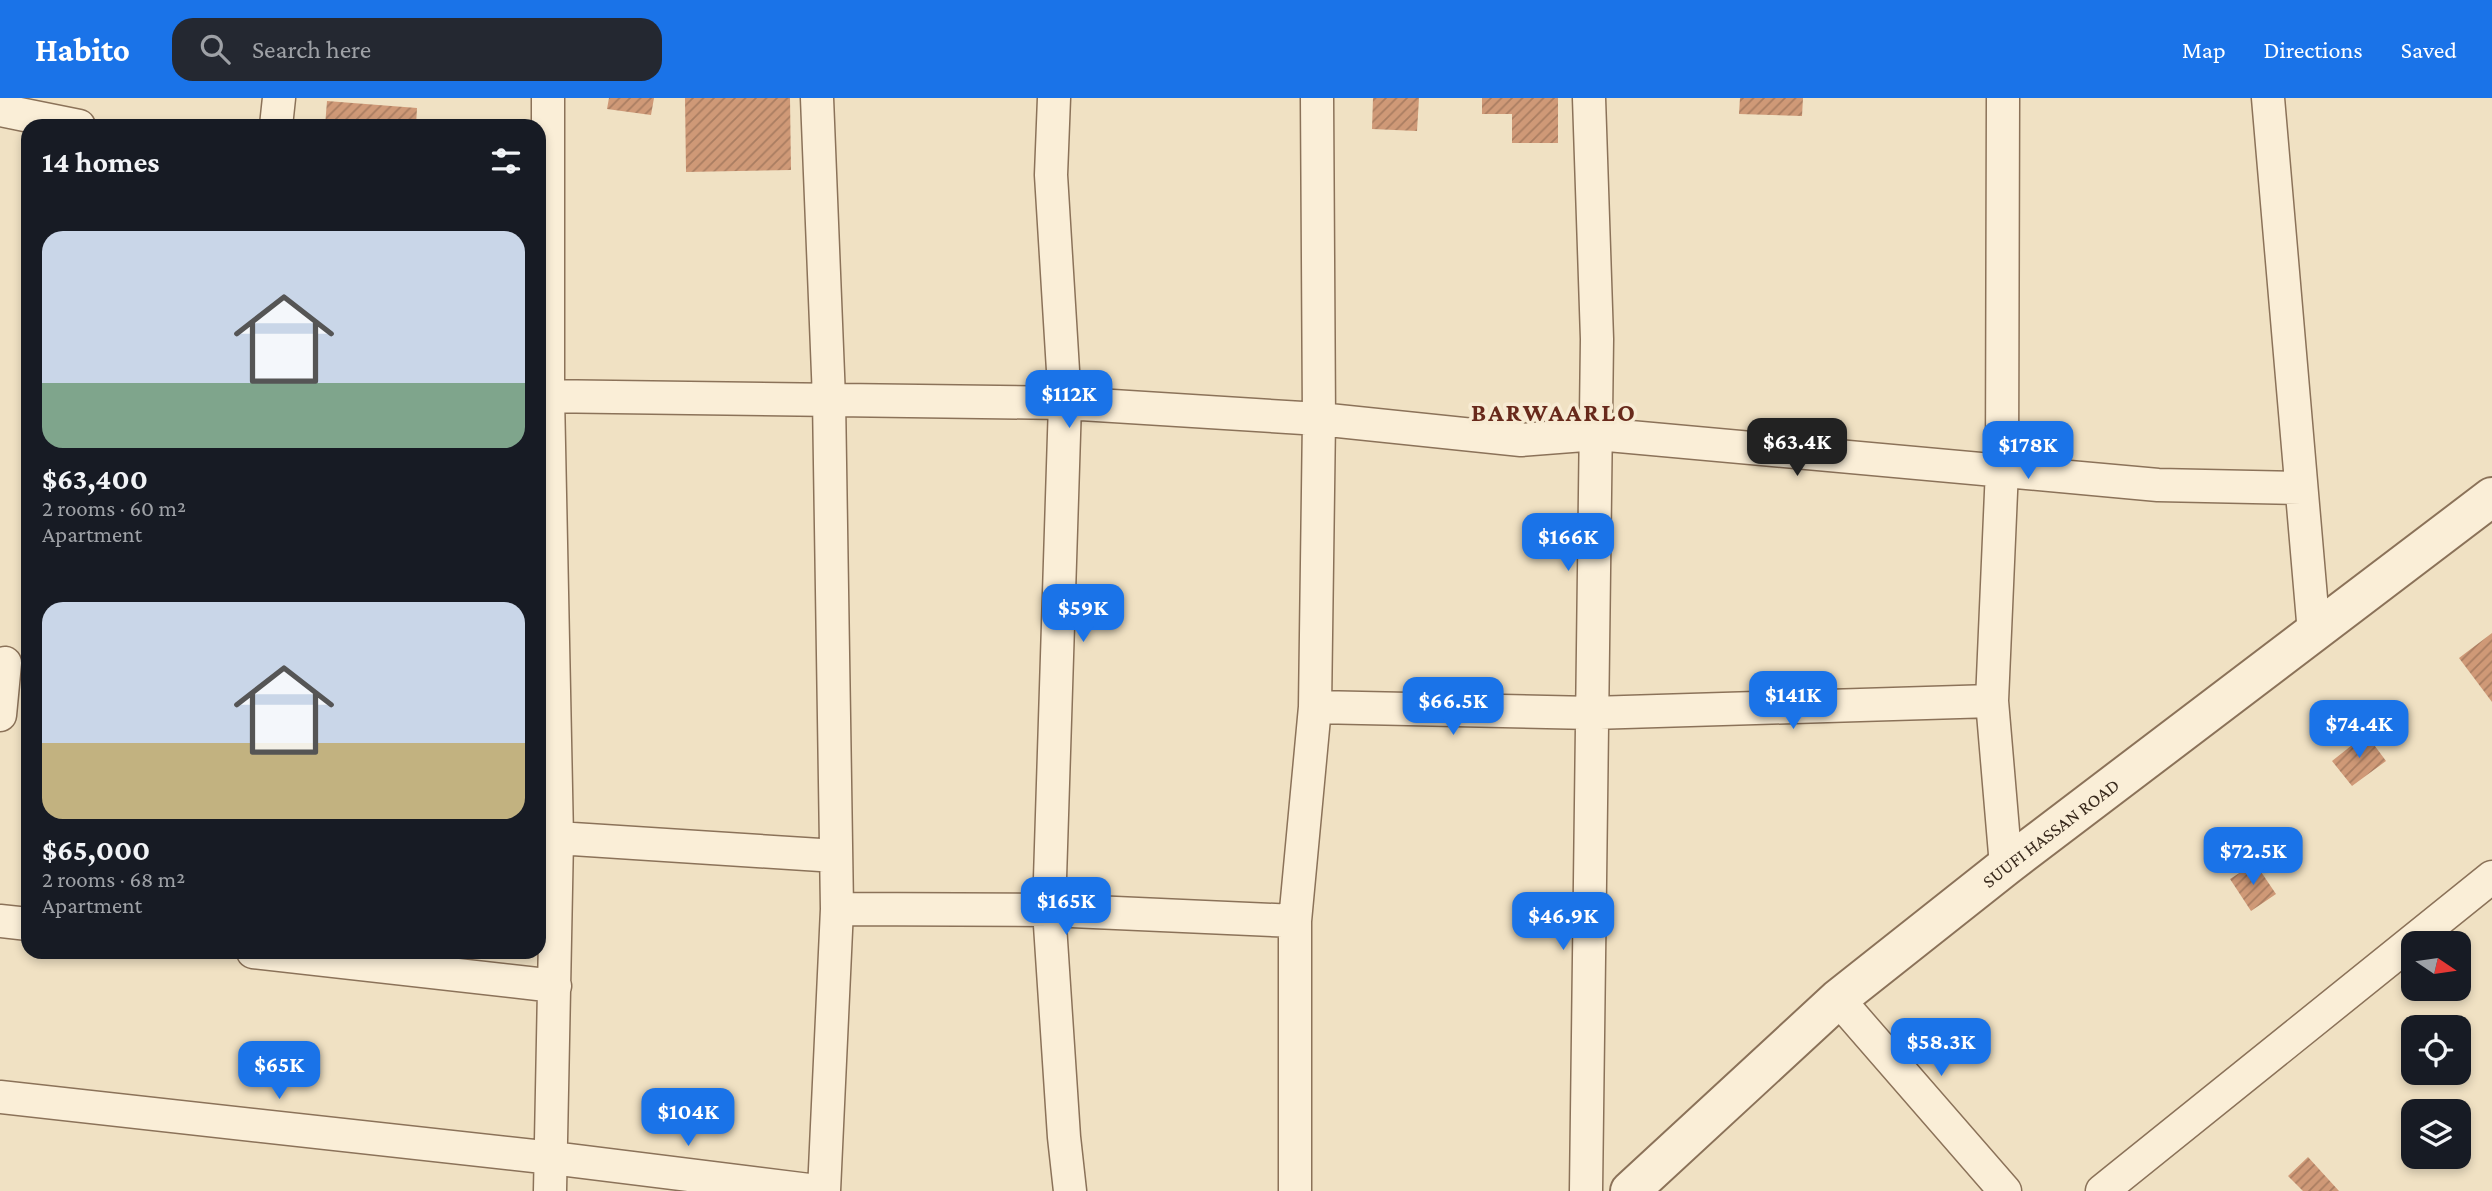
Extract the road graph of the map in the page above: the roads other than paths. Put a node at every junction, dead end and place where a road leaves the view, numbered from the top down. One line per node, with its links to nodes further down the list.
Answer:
1 (279, 98): 11 (street)
2 (548, 98): 12 (street)
3 (817, 98): 14 (street)
4 (1054, 98): 15 (street)
5 (1317, 98): 16 (street)
6 (1589, 98): 17 (street)
7 (2003, 98): 18 (street)
8 (2268, 98): 19 (street)
9 (0, 110): 10 (street)
10 (44, 119)
11 (277, 119)
12 (546, 217)
13 (546, 396): 14 (street)
14 (829, 399): 15 (street); 30 (street)
15 (1065, 403): 16 (street); 34 (street)
16 (1319, 419): 17 (street); 25 (street)
17 (1597, 434): 18 (street); 26 (street)
18 (2002, 468): 19 (street); 24 (street)
19 (2301, 488): 21 (street)
20 (2492, 497): 21 (street, SUUFI HASSAN ROAD)
21 (2314, 634): 31 (street, SUUFI HASSAN ROAD)
22 (546, 656): 28 (street)
23 (11, 664): 27 (street)
24 (1992, 701): 26 (street); 31 (street)
25 (1315, 707): 26 (street); 36 (street)
26 (1592, 713): 48 (street)
27 (0, 715)
28 (547, 742): 29 (street)
29 (558, 838): 30 (street); 39 (street)
30 (836, 856): 33 (street)
31 (2006, 866): 40 (street, SUUFI HASSAN ROAD)
32 (2492, 877): 51 (street)
33 (837, 909): 34 (street); 45 (street)
34 (1049, 910): 36 (street); 46 (street)
35 (0, 920): 37 (street)
36 (1295, 920): 47 (street)
37 (21, 923)
38 (315, 959): 39 (street)
39 (555, 986): 42 (street)
40 (1838, 999): 49 (street, SUUFI HASSAN ROAD); 50 (street)
41 (0, 1097): 42 (street)
42 (552, 1158): 43 (street); 44 (street)
43 (550, 1191)
44 (817, 1191)
45 (824, 1191)
46 (1070, 1191)
47 (1295, 1191)
48 (1586, 1191)
49 (1630, 1191)
50 (2006, 1191)
51 (2102, 1191)

